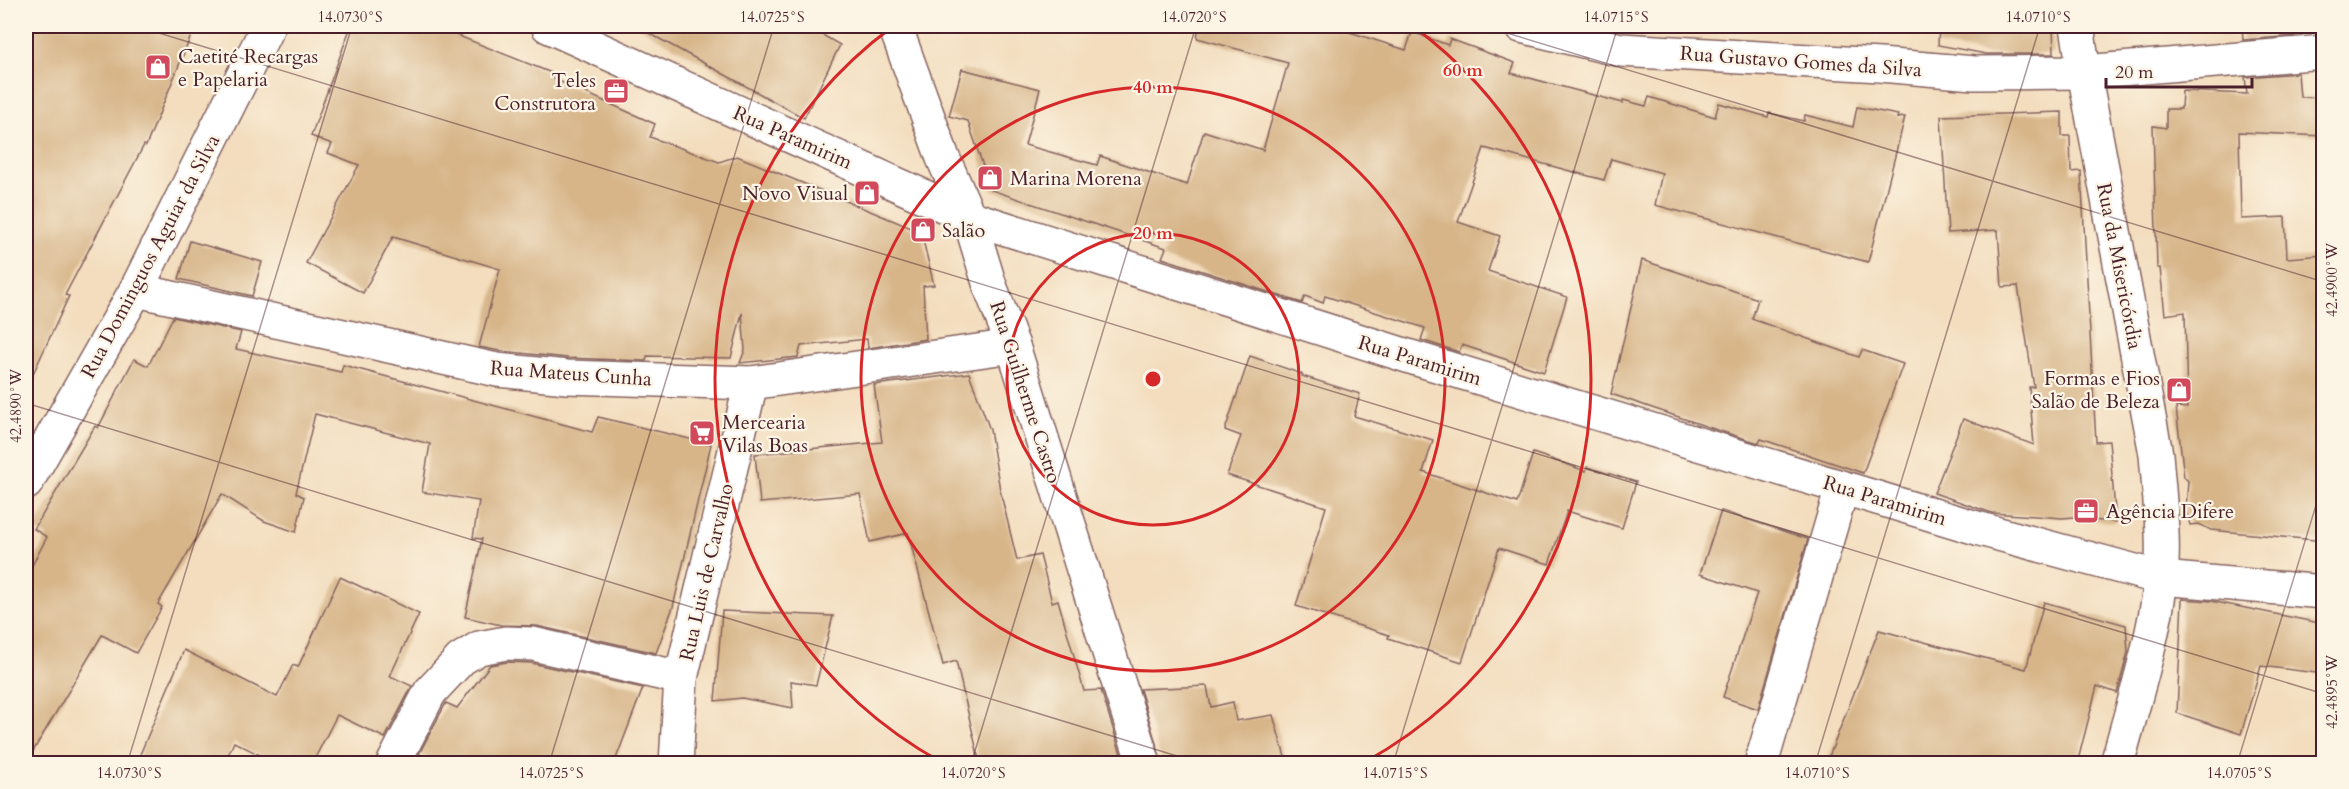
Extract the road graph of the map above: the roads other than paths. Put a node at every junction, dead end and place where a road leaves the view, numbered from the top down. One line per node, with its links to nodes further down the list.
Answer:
1 (268, 26): 10 (street, Rua Dominguos Aguiar da Silva)
2 (548, 26): 9 (street, Rua Paramirim)
3 (896, 26): 9 (street, Rua Guilherme Castro)
4 (1521, 26): 6 (street, Rua Gustavo Gomes da Silva)
5 (2077, 26): 8 (street, Rua da Misericórdia)
6 (1620, 38): 8 (street, Rua Gustavo Gomes da Silva)
7 (2324, 52): 8 (street, Rua Gustavo Gomes da Silva)
8 (2084, 72): 15 (street, Rua da Misericórdia)
9 (969, 217): 11 (street, Rua Guilherme Castro); 14 (street, Rua Paramirim)
10 (135, 291): 12 (street, Rua Mateus Cunha); 13 (street, Rua Dominguos Aguiar da Silva)
11 (1013, 346): 12 (street, Rua Mateus Cunha); 20 (street, Rua Guilherme Castro)
12 (751, 383): 17 (street, Rua Luis de Carvalho)
13 (26, 483)
14 (1842, 488): 15 (street, Rua Paramirim); 21 (street)
15 (2161, 578): 16 (street, Rua Paramirim); 22 (street, Rua da Misericórdia)
16 (2324, 592)
17 (681, 678): 18 (street); 19 (street, Rua Luis de Carvalho)
18 (393, 764)
19 (676, 764)
20 (1144, 764)
21 (1761, 764)
22 (2117, 764)

